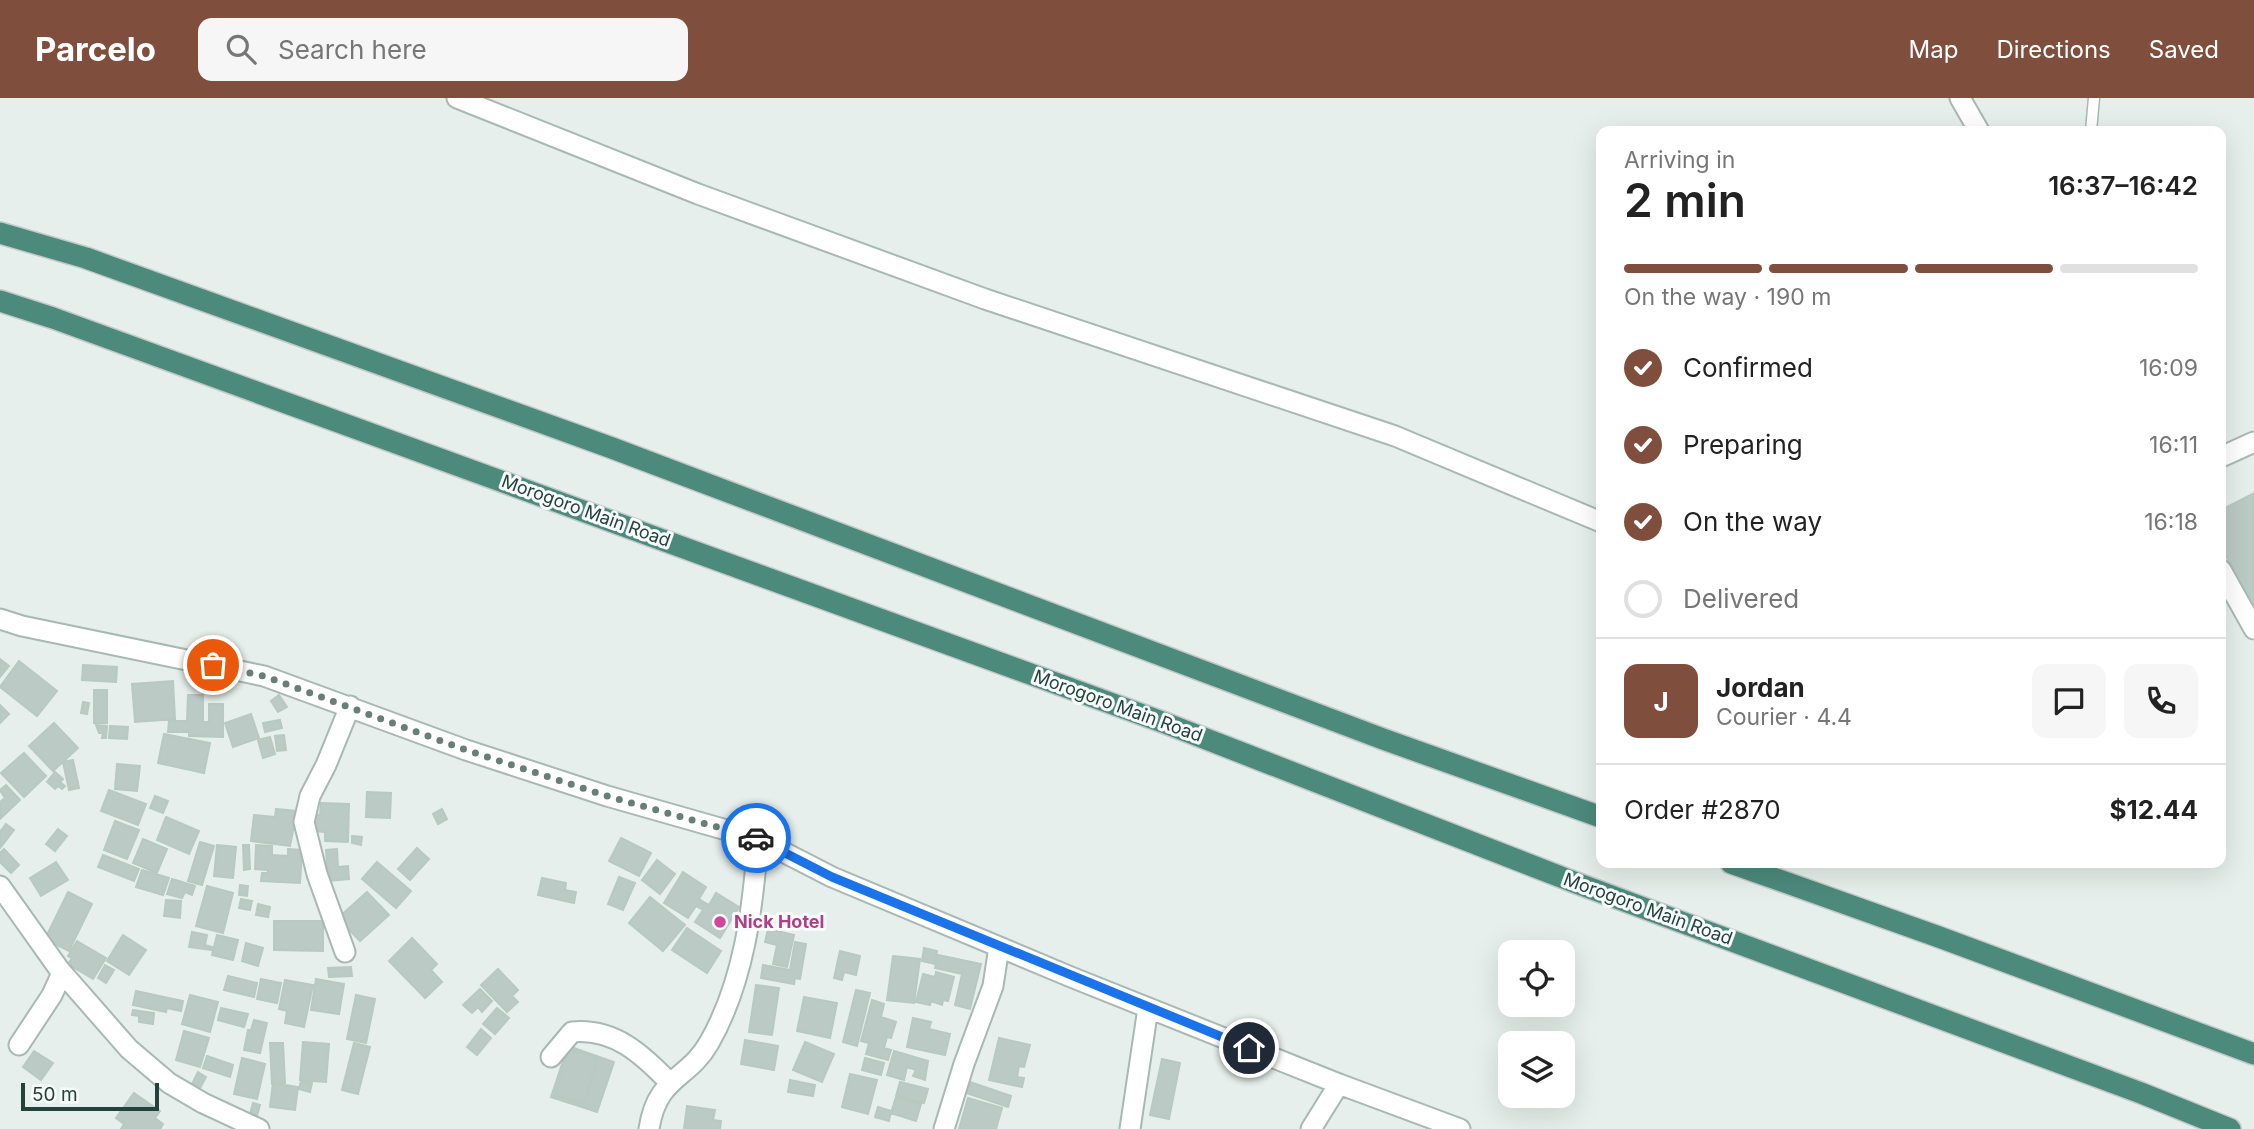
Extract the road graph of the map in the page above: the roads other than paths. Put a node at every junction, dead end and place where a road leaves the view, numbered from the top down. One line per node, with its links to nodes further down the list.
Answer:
1 (457, 98): 10 (street)
2 (1960, 98): 4 (street)
3 (2094, 98): 5 (lane)
4 (1976, 126)
5 (2091, 126)
6 (0, 233): 17 (highway)
7 (0, 302): 36 (highway, Morogoro Main Road)
8 (2254, 442): 9 (street)
9 (2226, 455)
10 (1596, 520)
11 (2226, 579): 13 (street)
12 (2226, 604): 13 (street)
13 (2241, 605): 15 (street)
14 (0, 619): 16 (street)
15 (2254, 629)
16 (350, 706): 18 (street); 22 (street)
17 (1596, 815)
18 (758, 839): 21 (street); 28 (street)
19 (1745, 868): 26 (highway)
20 (0, 886): 23 (street)
21 (999, 947): 24 (street); 32 (street)
22 (345, 952)
23 (62, 973): 25 (street); 30 (street)
24 (1149, 1008): 29 (street); 33 (street)
25 (19, 1045)
26 (2254, 1054)
27 (551, 1057): 28 (street)
28 (669, 1082): 31 (street)
29 (1339, 1084): 34 (street); 35 (street)
30 (259, 1129)
31 (649, 1129)
32 (944, 1129)
33 (1130, 1129)
34 (1311, 1129)
35 (1460, 1129)
36 (2230, 1129)

